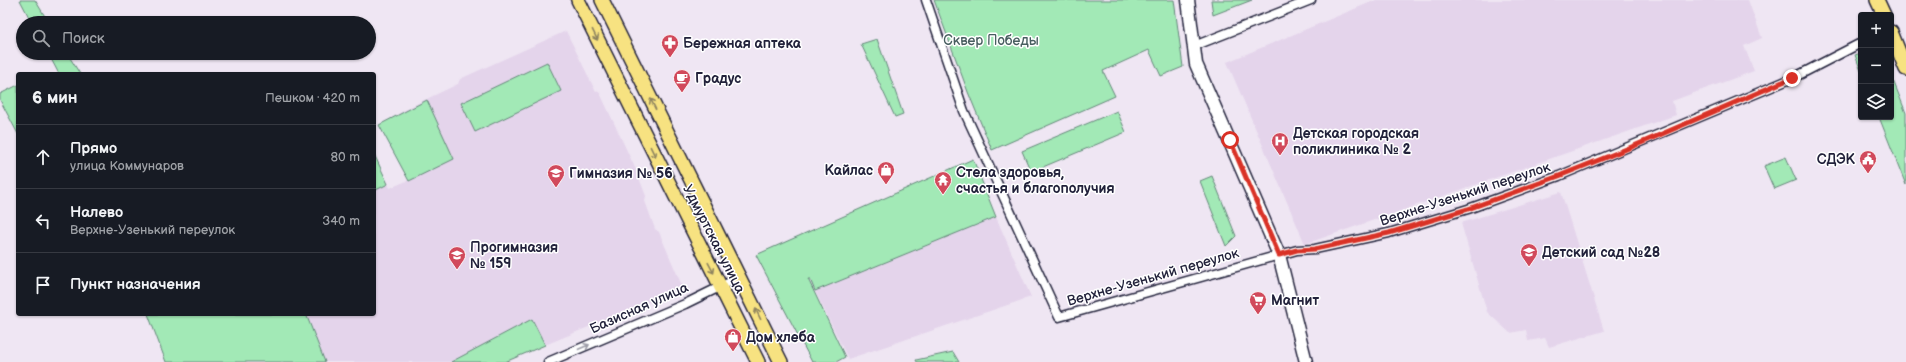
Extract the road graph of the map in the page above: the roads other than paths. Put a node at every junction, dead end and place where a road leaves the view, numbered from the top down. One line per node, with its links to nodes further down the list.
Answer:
1 (578, 0): 13 (main road, Удмуртская улица, one-way to 13)
2 (602, 0): 12 (main road, Удмуртская улица, one-way to 2)
3 (926, 0): 14 (street, Верхне-Узенький переулок)
4 (1188, 0): 10 (street)
5 (1310, 0): 10 (street)
6 (1877, 0): 7 (main road)
7 (1883, 12)
8 (1894, 39): 11 (main road)
9 (1858, 45): 14 (street, Верхне-Узенький переулок)
10 (1194, 46): 14 (street)
11 (1906, 69)
12 (688, 175): 13 (main road); 15 (main road, Удмуртская улица)
13 (668, 184): 16 (main road, Удмуртская улица, one-way to 16)
14 (1279, 255): 20 (street)
15 (740, 277): 16 (street, Базисная улица); 19 (main road, Удмуртская улица, one-way to 15)
16 (720, 286): 17 (street, Базисная улица, one-way to 16); 18 (main road, Удмуртская улица)
17 (548, 362)
18 (758, 362)
19 (781, 362)
20 (1306, 362)

